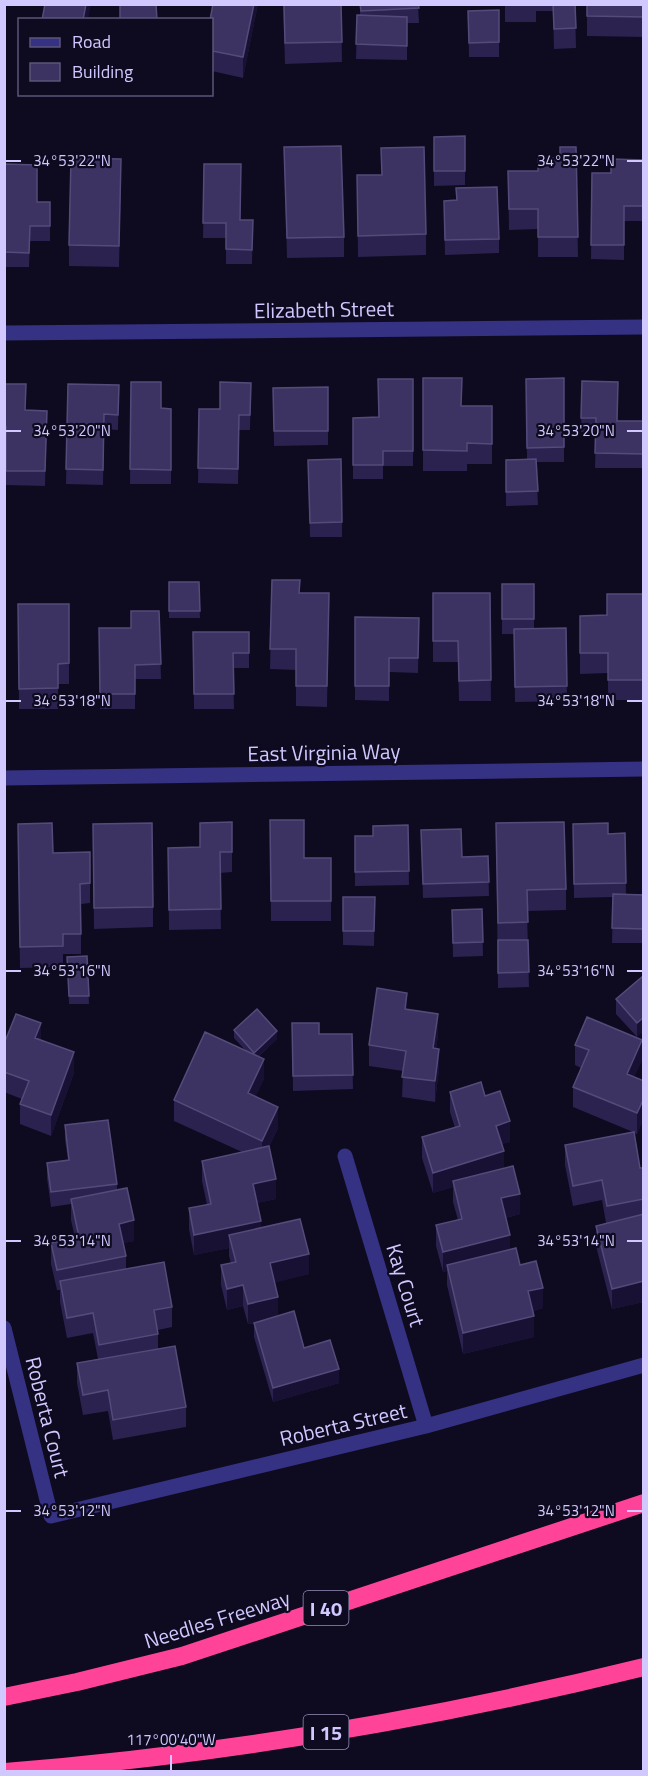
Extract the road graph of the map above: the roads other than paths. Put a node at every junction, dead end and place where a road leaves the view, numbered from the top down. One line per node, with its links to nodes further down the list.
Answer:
1 (644, 327): 2 (street, Elizabeth Street)
2 (4, 333)
3 (644, 768): 4 (street, East Virginia Way)
4 (4, 778)
5 (345, 1156): 8 (street, Kay Court)
6 (4, 1328): 10 (street, Roberta Court)
7 (644, 1365): 8 (street, Roberta Street)
8 (426, 1426): 10 (street, Roberta Street)
9 (644, 1503): 12 (highway, Needles Freeway / I 40)
10 (51, 1516)
11 (644, 1667): 13 (highway, I 15)
12 (4, 1697)
13 (5, 1772)

